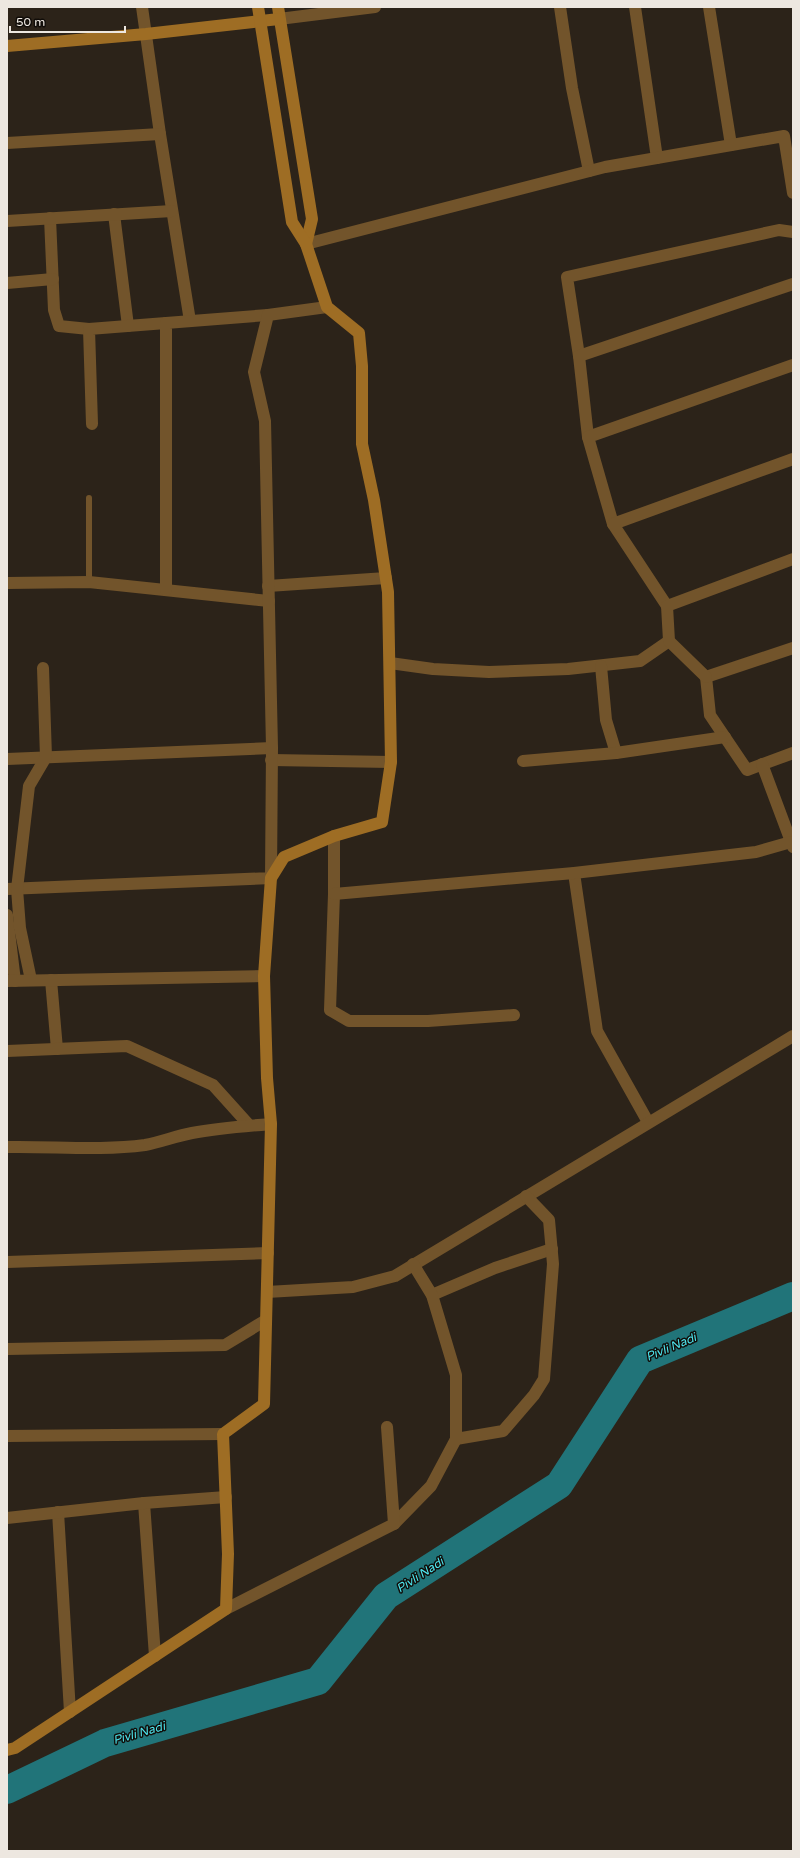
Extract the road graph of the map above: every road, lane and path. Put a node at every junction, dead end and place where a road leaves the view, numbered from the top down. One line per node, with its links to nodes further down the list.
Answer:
1 (142, 7): 9 (street)
2 (258, 7): 8 (street)
3 (375, 7): 7 (street)
4 (560, 7): 16 (street)
5 (635, 7): 15 (street)
6 (708, 7): 14 (street)
7 (279, 13): 8 (street); 23 (street)
8 (260, 22): 9 (street); 23 (street)
9 (146, 34): 10 (street); 11 (street)
10 (7, 46)
11 (160, 134): 13 (street); 18 (street)
12 (789, 135): 14 (street); 17 (street)
13 (7, 143)
14 (731, 145): 15 (street)
15 (657, 158): 16 (street)
16 (588, 171): 23 (street)
17 (793, 194)
18 (172, 211): 19 (street); 29 (street)
19 (114, 214): 20 (street); 31 (street)
20 (50, 218): 21 (street); 24 (street)
21 (7, 221)
22 (793, 232): 33 (street)
23 (306, 244): 27 (street)
24 (54, 279): 25 (street); 32 (street)
25 (7, 283)
26 (793, 284): 33 (street)
27 (327, 307): 28 (street); 41 (street)
28 (268, 315): 29 (street); 44 (street)
29 (190, 321): 30 (street)
30 (166, 323): 31 (street); 45 (street)
31 (128, 326): 32 (street)
32 (88, 329): 35 (street)
33 (578, 356): 36 (street)
34 (793, 366): 36 (street)
35 (92, 424)
36 (588, 437): 39 (street)
37 (793, 459): 39 (street)
38 (89, 498): 42 (lane)
39 (613, 524): 47 (street)
40 (793, 559): 47 (street)
41 (386, 578): 44 (street); 50 (street)
42 (89, 582): 43 (street); 45 (street)
43 (7, 583)
44 (268, 586): 46 (street)
45 (166, 590): 46 (street)
46 (268, 601): 57 (street)
47 (667, 606): 48 (street)
48 (669, 641): 51 (street); 53 (street)
49 (793, 648): 53 (street)
50 (390, 662): 51 (street); 61 (street)
51 (601, 666): 55 (street)
52 (43, 668): 58 (street)
53 (706, 676): 54 (street)
54 (725, 737): 55 (street); 62 (street)
55 (616, 753): 60 (street)
56 (793, 753): 62 (street)
57 (271, 754): 58 (street); 61 (street); 66 (street)
58 (46, 757): 59 (street); 67 (street)
59 (7, 759)
60 (523, 761)
61 (391, 762): 63 (street)
62 (762, 764): 64 (street)
63 (334, 836): 66 (street); 68 (street)
64 (792, 845): 65 (street)
65 (574, 873): 68 (street); 78 (street)
66 (271, 878): 67 (street); 70 (street)
67 (12, 889): 71 (street)
68 (334, 894): 74 (street)
69 (7, 915): 73 (street)
70 (264, 976): 72 (street); 79 (street)
71 (31, 980): 72 (street); 73 (street)
72 (51, 980): 76 (street)
73 (11, 981)
74 (514, 1014)
75 (793, 1036): 78 (street)
76 (57, 1049): 77 (street); 80 (street)
77 (7, 1051)
78 (648, 1122): 82 (street)
79 (271, 1124): 80 (street); 84 (street)
80 (249, 1125): 81 (street)
81 (7, 1147)
82 (526, 1196): 83 (street); 86 (street)
83 (552, 1249): 88 (street); 94 (street)
84 (268, 1253): 85 (street); 87 (street)
85 (7, 1262)
86 (413, 1264): 87 (street); 88 (street)
87 (267, 1292): 89 (street)
88 (432, 1295): 94 (street)
89 (266, 1320): 90 (street); 92 (street)
90 (7, 1349)
91 (388, 1427): 99 (street)
92 (223, 1434): 93 (street); 95 (street)
93 (7, 1436)
94 (456, 1439): 99 (street)
95 (226, 1497): 96 (street); 100 (street)
96 (144, 1503): 97 (street); 101 (street)
97 (58, 1512): 98 (street); 102 (street)
98 (7, 1518)
99 (394, 1524): 100 (street)
100 (226, 1609): 101 (street)
101 (156, 1656): 102 (street)
102 (70, 1712): 103 (street)
103 (7, 1750)

